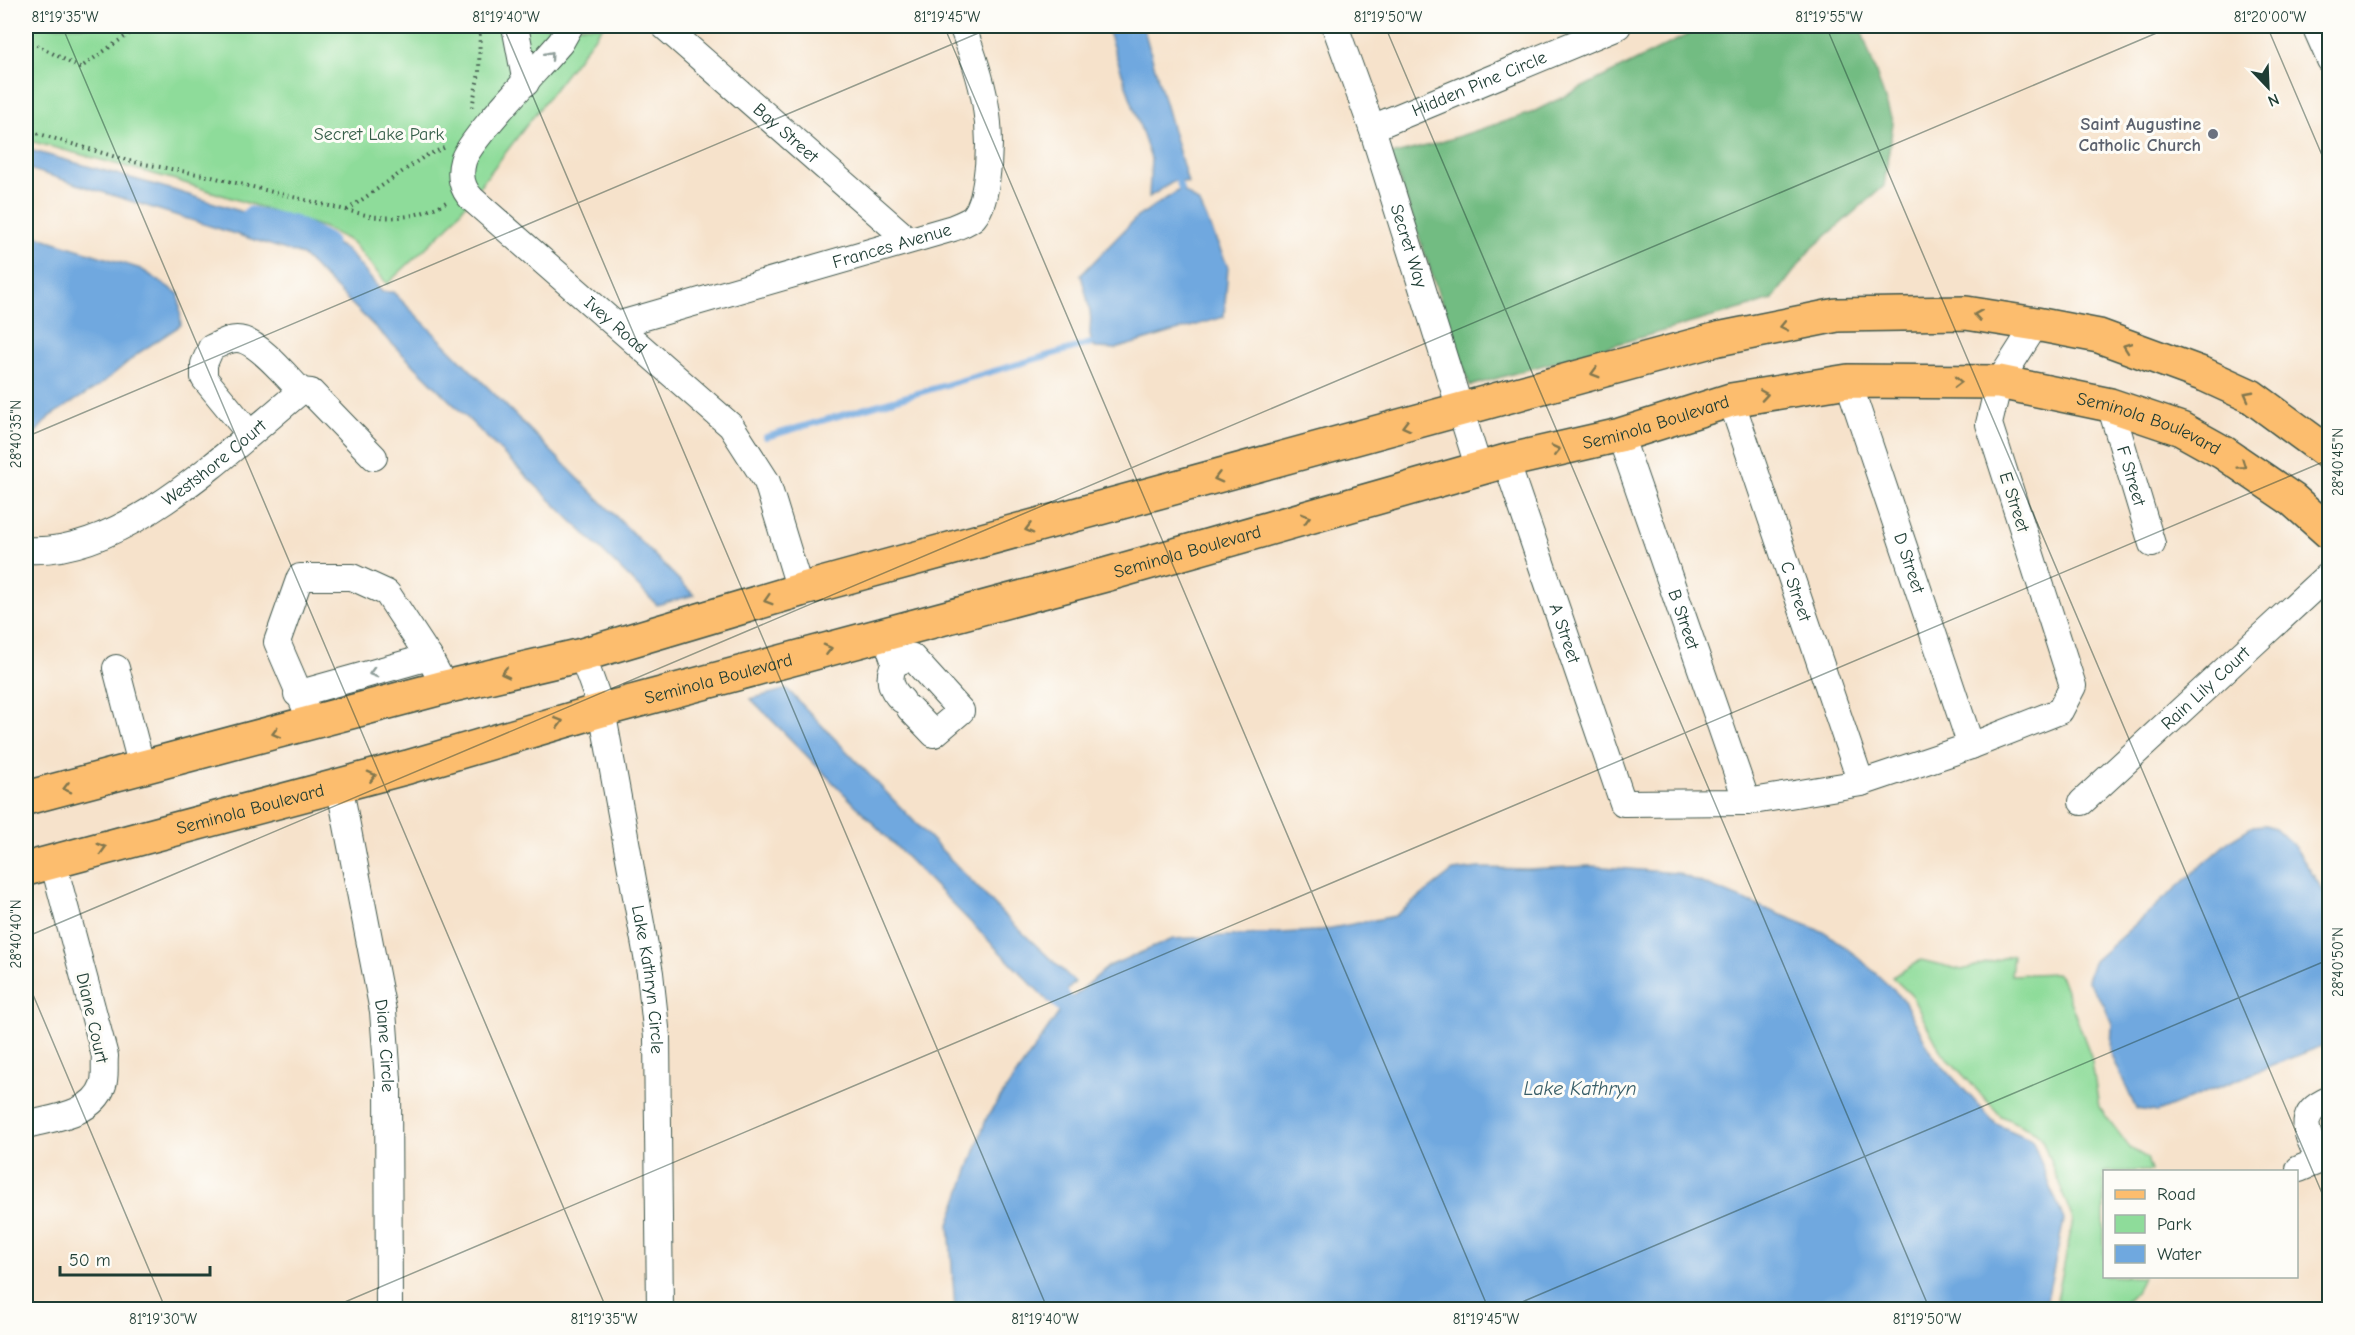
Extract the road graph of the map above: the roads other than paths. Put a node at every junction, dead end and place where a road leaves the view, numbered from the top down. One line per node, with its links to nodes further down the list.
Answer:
1 (515, 26): 9 (street)
2 (570, 26): 9 (street, one-way to 2)
3 (664, 26): 11 (street, Bay Street)
4 (962, 26): 11 (street, Frances Avenue)
5 (1335, 26): 10 (street, Secret Way)
6 (1618, 26): 10 (street, Hidden Pine Circle)
7 (2315, 26): 8 (street)
8 (2330, 60)
9 (526, 83): 13 (street, Ivey Road)
10 (1372, 128): 19 (street, Secret Way)
11 (907, 240): 13 (street, Frances Avenue)
12 (2036, 324): 15 (street, E Street); 19 (main road, one-way to 19); 22 (main road, one-way to 12)
13 (617, 325): 29 (street, Ivey Road)
14 (1848, 381): 15 (main road, Seminola Boulevard, one-way to 15); 17 (main road, Seminola Boulevard, one-way to 14); 38 (street, D Street)
15 (1999, 382): 18 (main road, Seminola Boulevard); 38 (street, E Street)
16 (302, 391): 20 (street, Westshore Court); 20 (street); 23 (street)
17 (1731, 400): 21 (main road, Seminola Boulevard); 40 (street, C Street)
18 (2110, 405): 25 (main road, Seminola Boulevard, one-way to 25); 26 (street, F Street)
19 (1462, 411): 24 (street, Secret Way); 29 (main road, one-way to 29)
20 (249, 433): 27 (street, Westshore Court)
21 (1620, 435): 24 (main road, Seminola Boulevard, one-way to 21); 43 (street, B Street)
22 (2330, 454)
23 (374, 457)
24 (1492, 465): 30 (main road, Seminola Boulevard, one-way to 24); 43 (street, A Street)
25 (2330, 533)
26 (2152, 544)
27 (26, 550)
28 (2330, 573): 44 (street, Rain Lily Court)
29 (800, 590): 31 (main road, one-way to 31)
30 (890, 649): 30 (street); 36 (main road, Seminola Boulevard, one-way to 30)
31 (582, 655): 34 (main road, one-way to 34); 36 (street, Lake Kathryn Circle)
32 (429, 657): 34 (street); 35 (street, one-way to 35); 35 (street)
33 (116, 668): 39 (street)
34 (445, 687): 37 (main road)
35 (297, 694): 37 (street)
36 (602, 710): 41 (main road, Seminola Boulevard, one-way to 36); 50 (street, Lake Kathryn Circle)
37 (312, 723): 39 (main road, one-way to 39)
38 (1971, 746): 40 (street)
39 (142, 768): 42 (main road, one-way to 42)
40 (1861, 783): 43 (street)
41 (339, 784): 45 (main road, Seminola Boulevard, one-way to 41); 49 (street, Diane Circle)
42 (26, 798)
43 (1747, 802)
44 (2082, 802)
45 (39, 866): 47 (street, Diane Court)
46 (2330, 1099): 48 (street)
47 (26, 1125)
48 (2316, 1162)
49 (389, 1310)
50 (660, 1310)

